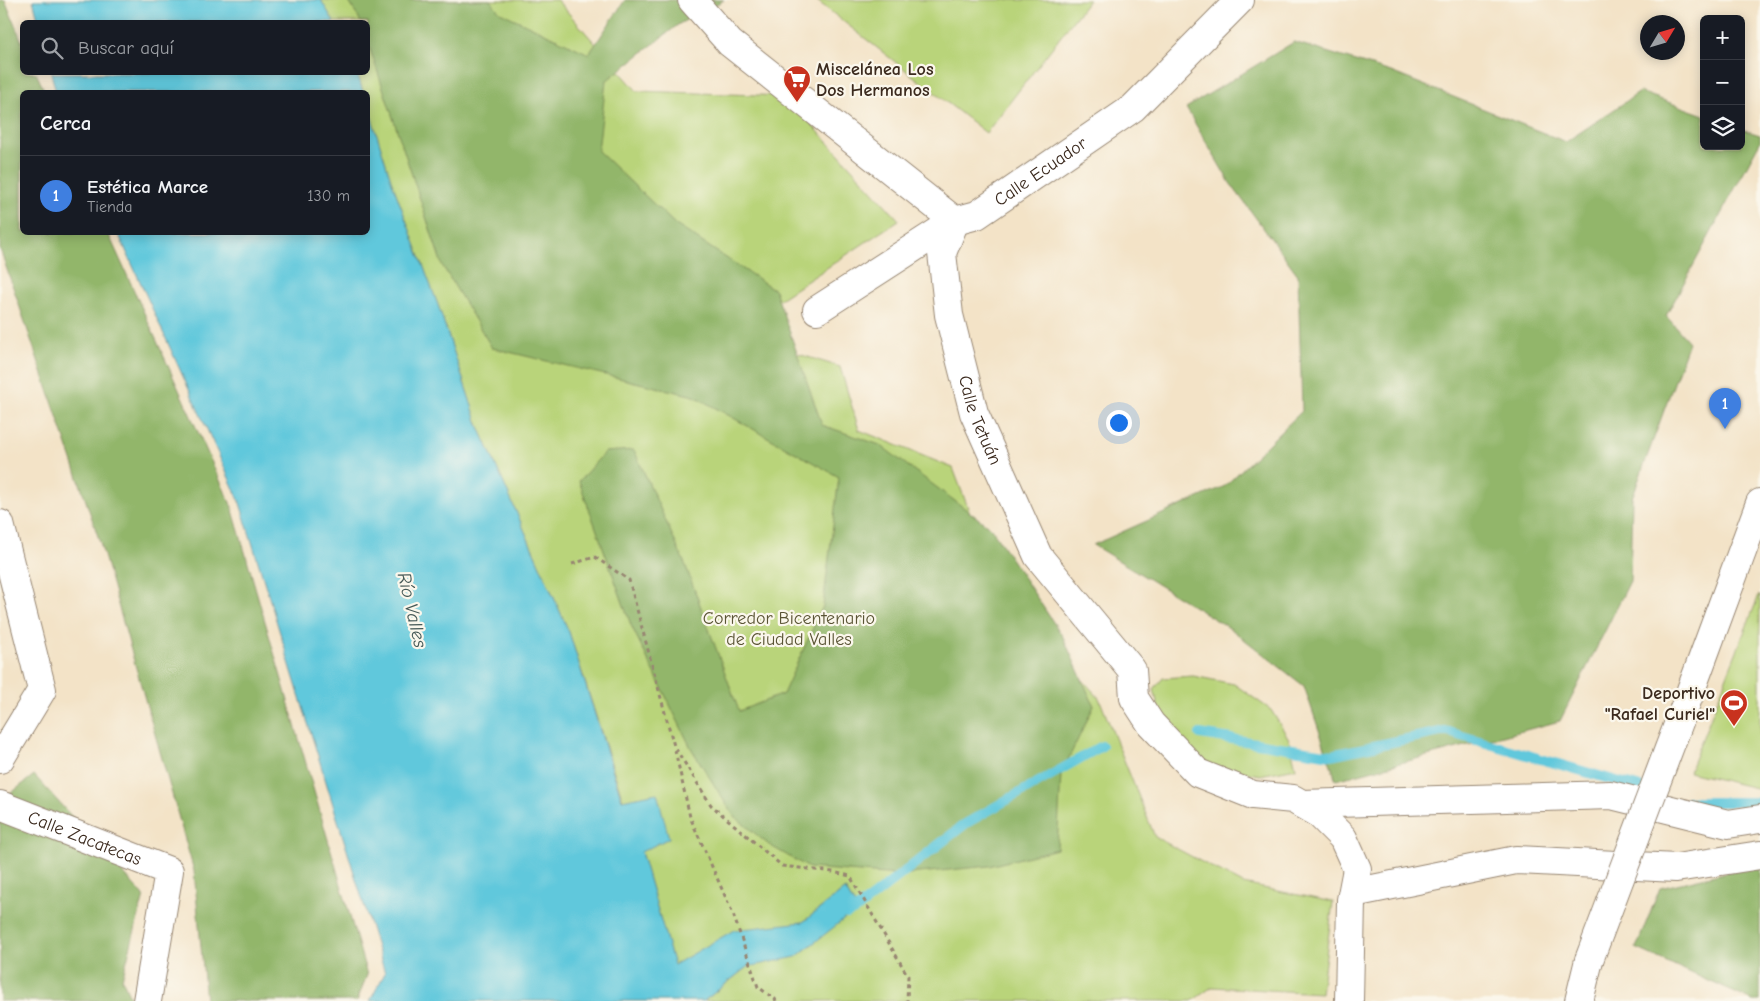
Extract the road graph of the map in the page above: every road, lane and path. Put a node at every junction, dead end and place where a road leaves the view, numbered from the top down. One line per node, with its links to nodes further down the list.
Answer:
1 (692, 0): 3 (street)
2 (1240, 0): 3 (street, Calle Ecuador)
3 (955, 221): 4 (street, Calle Ecuador); 11 (street, Calle Tetuán)
4 (817, 310)
5 (1760, 503): 19 (street, bridge)
6 (0, 524): 9 (street)
7 (572, 564): 8 (path)
8 (674, 746): 16 (path); 17 (path)
9 (0, 759)
10 (0, 805): 15 (street, Calle Zacatecas)
11 (1310, 809): 12 (street); 14 (street)
12 (1760, 819)
13 (1760, 855): 14 (street)
14 (1353, 893): 18 (street)
15 (147, 1001)
16 (776, 1001)
17 (907, 1001)
18 (1349, 1001)
19 (1580, 1001)

